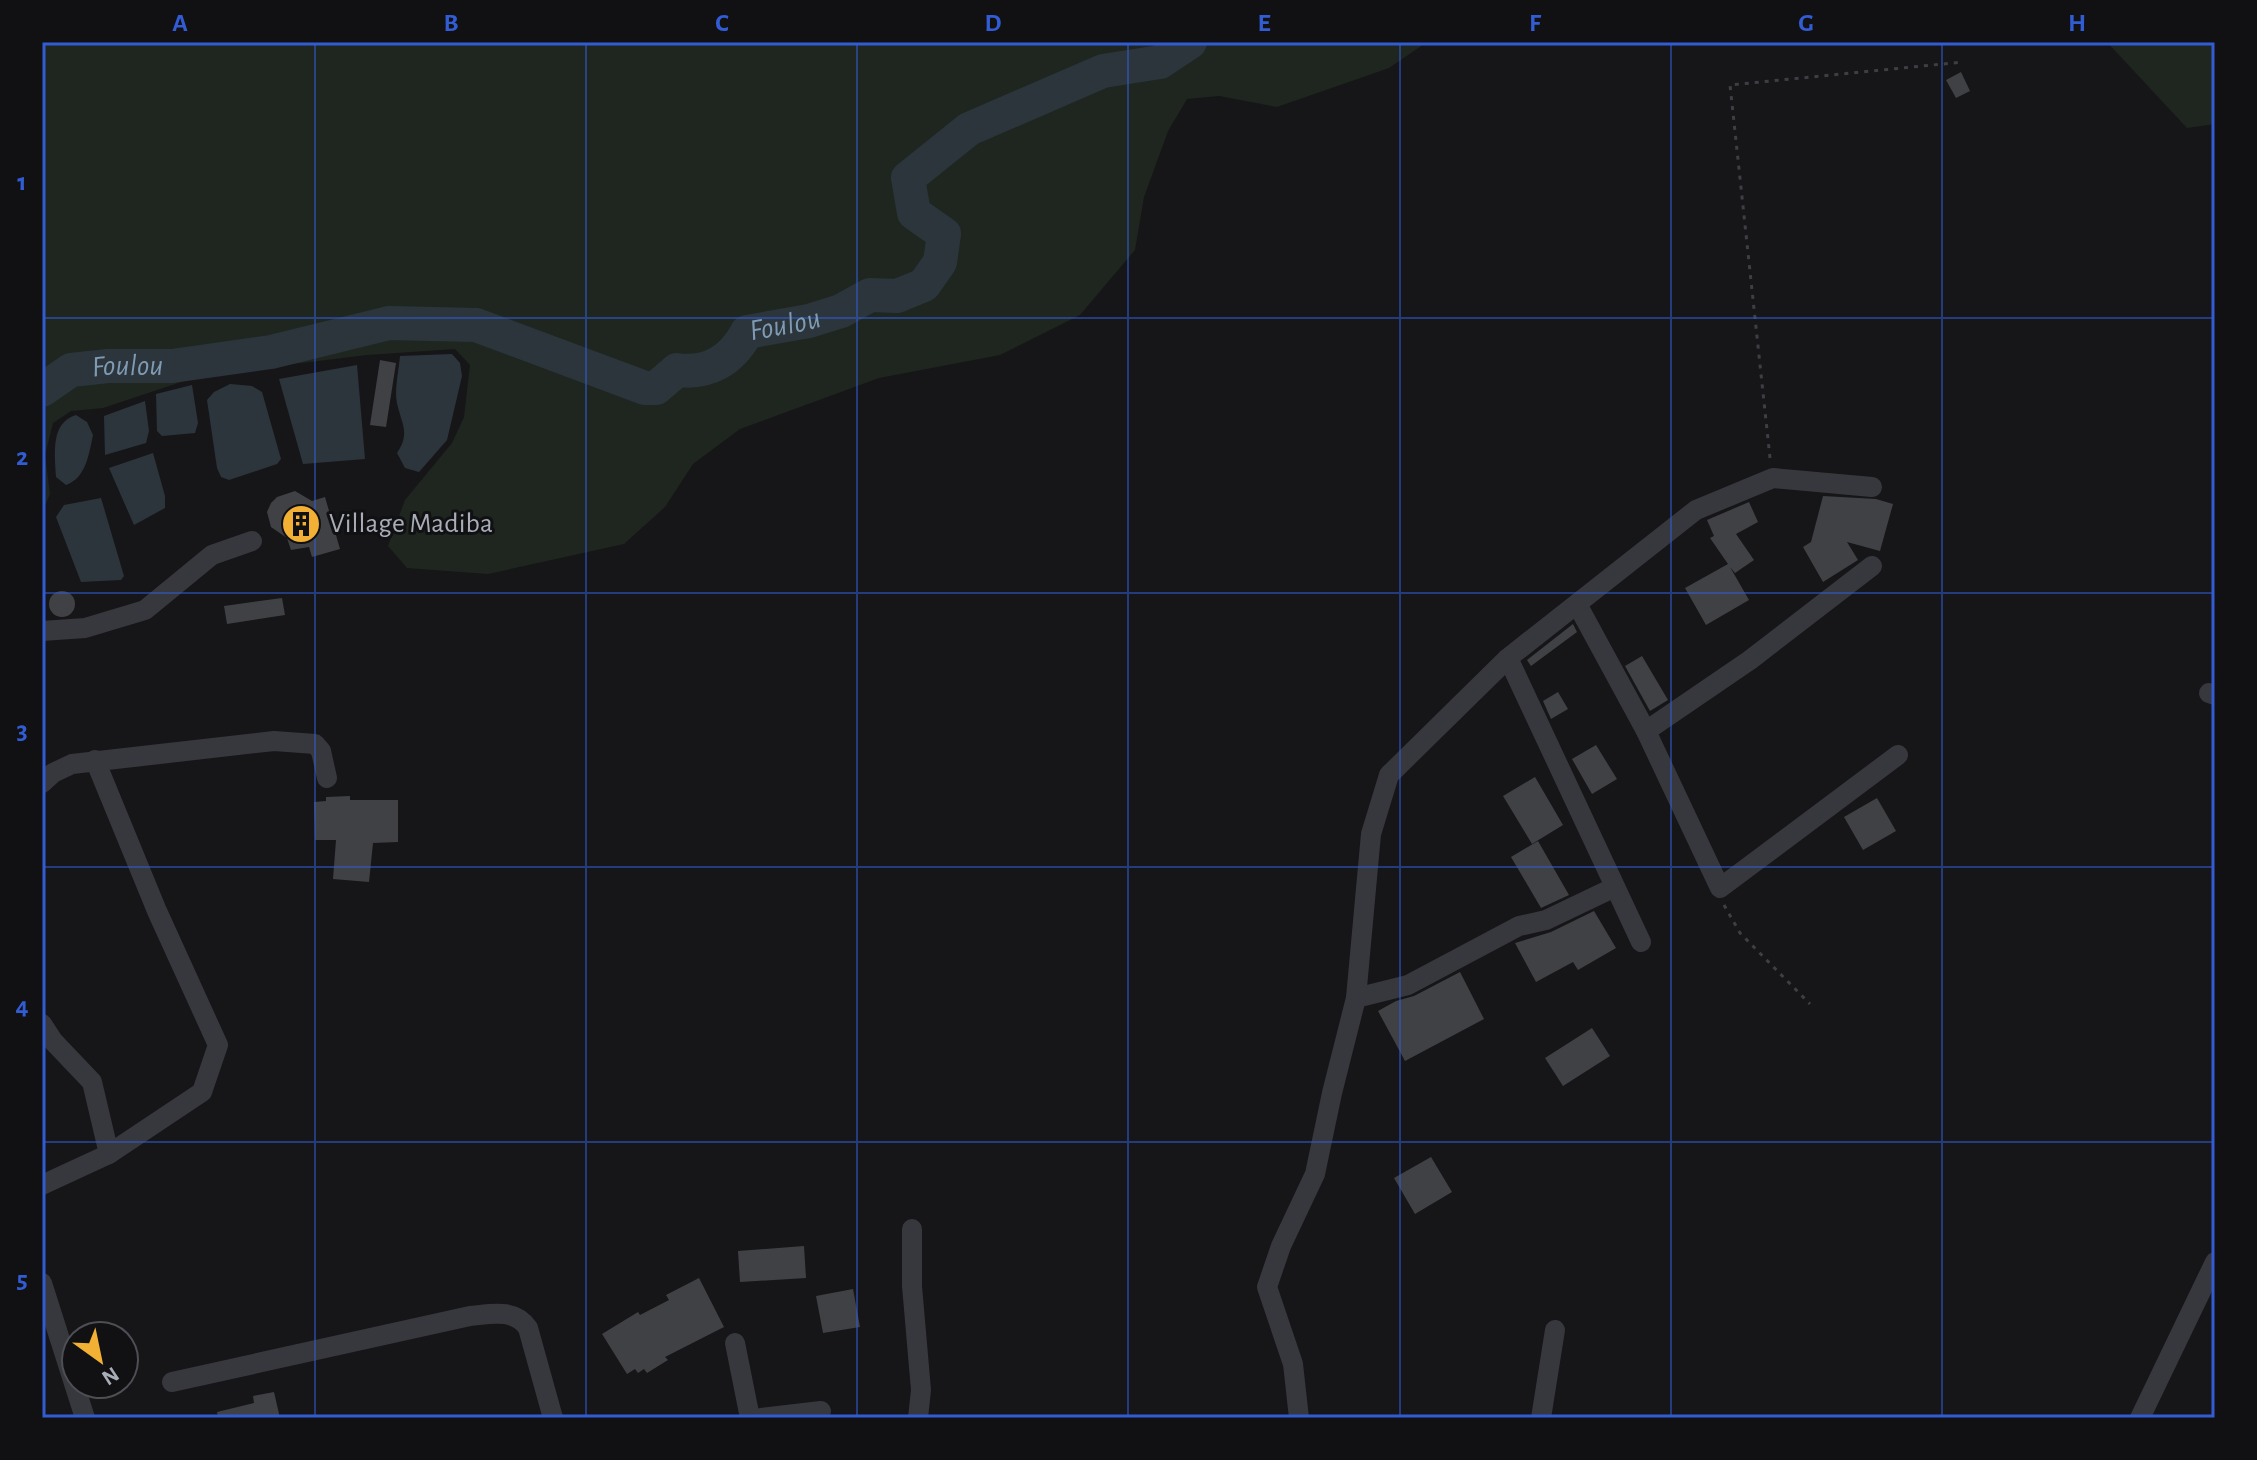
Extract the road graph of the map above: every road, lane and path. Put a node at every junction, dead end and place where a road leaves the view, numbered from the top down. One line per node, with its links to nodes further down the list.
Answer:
1 (1963, 62): 2 (path)
2 (1773, 478): 3 (street); 6 (street)
3 (1872, 487)
4 (252, 541): 7 (street)
5 (1872, 566): 9 (street)
6 (1577, 604): 8 (street); 9 (street)
7 (42, 631)
8 (1508, 658): 14 (street); 17 (street)
9 (1646, 731): 15 (street)
10 (1898, 755): 15 (street)
11 (95, 760): 12 (street); 13 (street); 20 (street)
12 (327, 778)
13 (42, 783)
14 (1615, 887): 16 (street); 17 (street)
15 (1720, 888): 18 (path)
16 (1641, 942)
17 (1356, 998): 34 (street)
18 (1810, 1004)
19 (42, 1024): 20 (street)
20 (109, 1154): 21 (street)
21 (42, 1185)
22 (912, 1229): 33 (street)
23 (2215, 1262): 36 (street)
24 (42, 1283): 29 (street)
25 (1555, 1330): 35 (street)
26 (735, 1343): 31 (street)
27 (172, 1382): 30 (street)
28 (821, 1411): 32 (street)
29 (85, 1418)
30 (553, 1418)
31 (750, 1418)
32 (761, 1418)
33 (918, 1418)
34 (1299, 1418)
35 (1541, 1418)
36 (2140, 1418)

